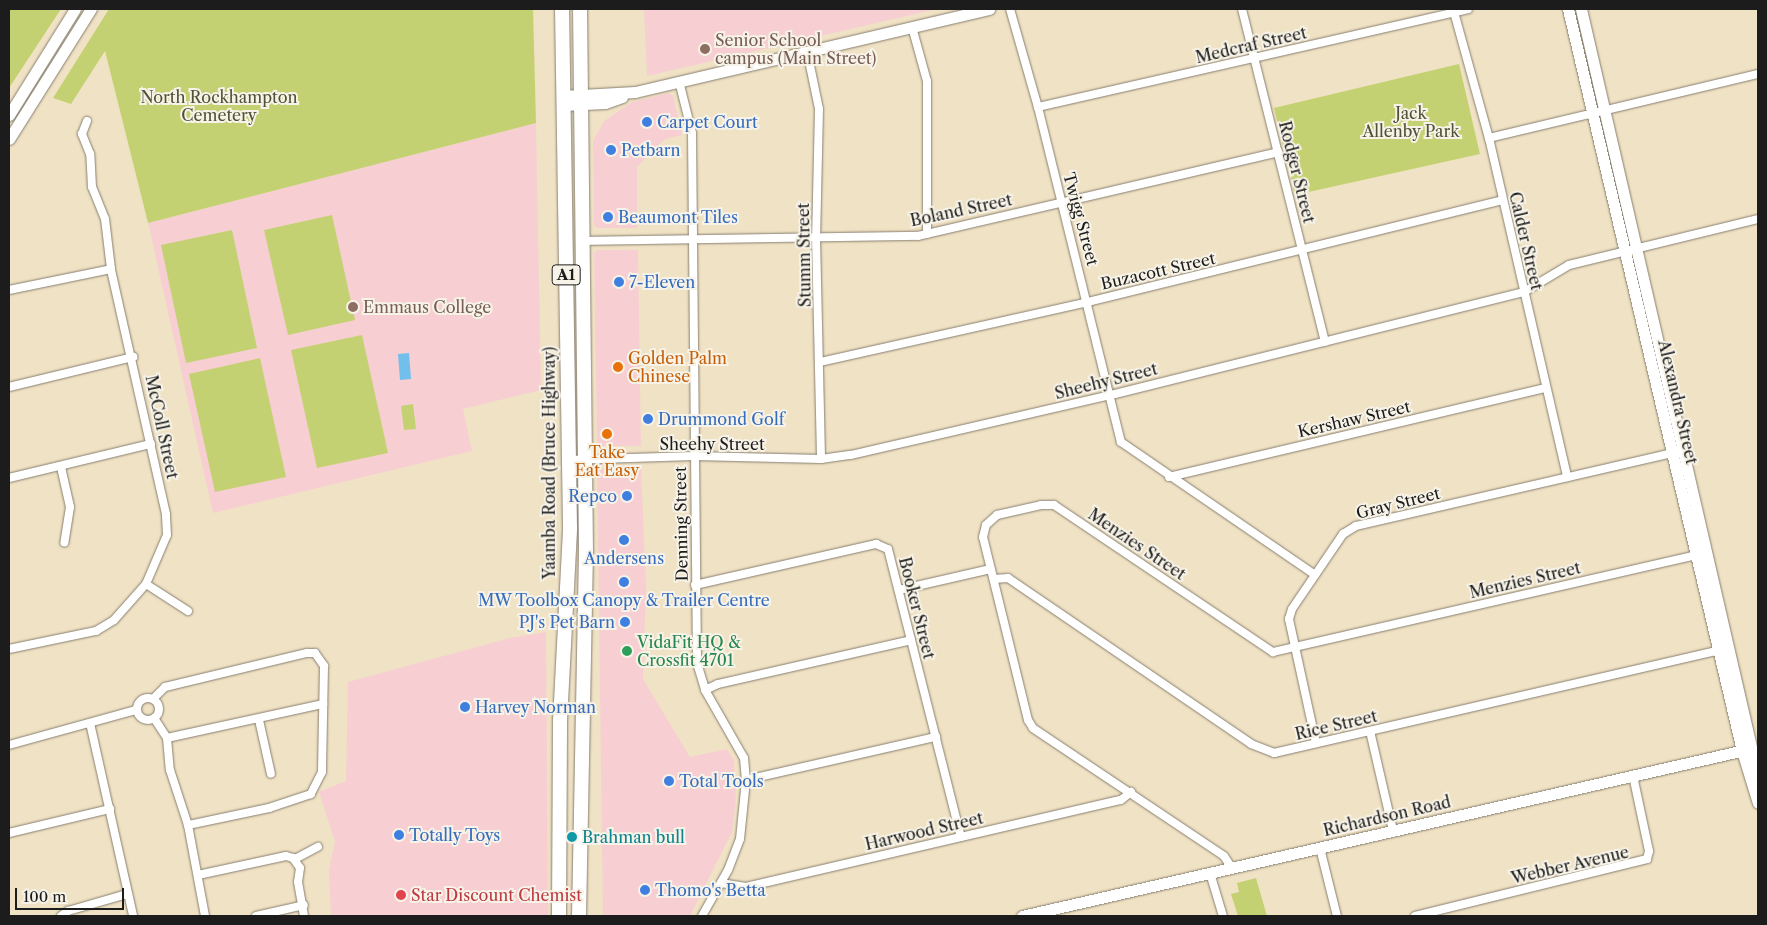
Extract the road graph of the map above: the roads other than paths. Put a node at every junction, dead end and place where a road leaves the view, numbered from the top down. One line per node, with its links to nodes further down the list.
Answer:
1 (75, 9): 23 (main road)
2 (90, 9): 26 (main road)
3 (562, 9): 18 (highway, Yaamba Road (Bruce Highway) / A1)
4 (580, 9): 19 (highway, Yaamba Road (Bruce Highway) / A1)
5 (989, 9): 11 (main road)
6 (1010, 9): 20 (street, Twigg Street)
7 (1242, 9): 15 (street, Rodger Street)
8 (1468, 9): 12 (street, Medcraf Street)
9 (1568, 9): 22 (main road, Alexandra Street)
10 (1581, 9): 21 (main road, Alexandra Street)
11 (974, 11): 13 (main road)
12 (1454, 12): 15 (street, Medcraf Street); 25 (street, Calder Street)
13 (912, 27): 14 (main road); 31 (street)
14 (807, 51): 17 (main road); 32 (street, Stumm Street)
15 (1255, 59): 20 (street, Medcraf Street); 27 (street, Rodger Street)
16 (1758, 74): 21 (street)
17 (679, 81): 19 (main road); 33 (street, Denning Street)
18 (563, 100): 19 (main road); 52 (highway, Yaamba Road (Bruce Highway) / A1)
19 (582, 100): 34 (highway, Yaamba Road (Bruce Highway) / A1)
20 (1038, 107): 29 (street, Twigg Street)
21 (1605, 110): 22 (street); 35 (main road, Alexandra Street)
22 (1594, 113): 25 (street); 35 (main road, Alexandra Street)
23 (9, 115)
24 (87, 121): 37 (street, McColl Street)
25 (1489, 138): 28 (street, Calder Street)
26 (9, 139)
27 (1278, 152): 29 (street, Boland Street); 36 (street, Rodger Street)
28 (1502, 200): 36 (street, Buzacott Street); 39 (street, Calder Street)
29 (1062, 202): 31 (street, Boland Street); 40 (street, Twigg Street)
30 (1758, 219): 35 (street, Sheehy Street)
31 (927, 234): 32 (street, Boland Street)
32 (816, 237): 33 (street, Boland Street); 43 (street, Stumm Street)
33 (691, 239): 34 (street, Boland Street); 49 (street, Denning Street)
34 (582, 241): 50 (highway, Yaamba Road (Bruce Highway) / A1)
35 (1631, 250): 39 (street, Sheehy Street); 48 (main road, Alexandra Street)
36 (1302, 251): 40 (street, Buzacott Street); 41 (street, Rodger Street)
37 (111, 269): 38 (street); 42 (street, McColl Street)
38 (9, 290)
39 (1524, 292): 41 (street, Sheehy Street); 45 (street, Calder Street)
40 (1088, 302): 43 (street, Buzacott Street); 46 (street, Twigg Street)
41 (1324, 342): 46 (street, Sheehy Street)
42 (132, 357): 44 (street); 47 (street, McColl Street)
43 (820, 362): 51 (street, Stumm Street)
44 (9, 387)
45 (1545, 388): 54 (street, Kershaw Street); 55 (street, Calder Street)
46 (1107, 396): 51 (street, Sheehy Street); 54 (street, Twigg Street)
47 (151, 444): 53 (street); 62 (street, McColl Street)
48 (1678, 451): 55 (street, Gray Street); 58 (main road, Alexandra Street)
49 (694, 456): 50 (street, Sheehy Street); 51 (street, Sheehy Street); 63 (street, Denning Street)
50 (585, 459): 52 (street, Sheehy Street); 109 (highway, Yaamba Road (Bruce Highway) / A1)
51 (821, 459)
52 (568, 460): 108 (highway, Yaamba Road (Bruce Highway) / A1)
53 (61, 467): 56 (street); 57 (street)
54 (1169, 477): 60 (street, Twigg Street)
55 (1567, 477): 60 (street, Gray Street)
56 (9, 478)
57 (64, 543)
58 (1702, 553): 67 (street, Menzies Street); 68 (main road, Alexandra Street)
59 (991, 569): 61 (street, Menzies Street); 64 (street); 67 (street, Menzies Street)
60 (1315, 575): 67 (street, Gray Street)
61 (994, 579): 80 (street, Rice Street); 87 (street, Menzies Street)
62 (146, 584): 65 (street); 69 (street, McColl Street)
63 (695, 584): 64 (street, Booker Street); 70 (street, Denning Street)
64 (899, 590): 66 (street, Booker Street)
65 (188, 612)
66 (911, 640): 70 (street); 78 (street, Booker Street)
67 (1295, 647): 80 (street, Gray Street)
68 (1724, 648): 77 (street, Rice Street); 82 (main road, Alexandra Street)
69 (9, 649)
70 (705, 690): 86 (street, Denning Street)
71 (154, 699): 72 (street); 73 (street); 74 (street)
72 (323, 704): 75 (street); 90 (street)
73 (136, 710): 74 (street); 76 (street)
74 (154, 718): 79 (street)
75 (259, 720): 79 (street); 83 (street)
76 (90, 723): 81 (street); 89 (street)
77 (1370, 731): 80 (street, Rice Street); 91 (street)
78 (936, 737): 86 (street); 93 (street, Booker Street)
79 (167, 738): 90 (street)
80 (1316, 743)
81 (9, 745)
82 (1751, 749): 84 (main road, Richardson Road); 85 (main road, Alexandra Street); 88 (main road, Alexandra Street)
83 (271, 774)
84 (1633, 776): 91 (main road, Richardson Road); 114 (street, Webber Avenue)
85 (1758, 777)
86 (746, 780): 100 (street, Denning Street)
87 (1130, 792): 93 (street, Harwood Street); 97 (street, Menzies Street)
88 (1758, 803)
89 (110, 809): 92 (street); 101 (street)
90 (188, 825): 99 (street)
91 (1393, 831): 95 (main road, Richardson Road)
92 (9, 833)
93 (961, 837): 100 (street, Harwood Street)
94 (318, 847): 96 (street)
95 (1320, 848): 97 (main road, Richardson Road); 113 (street)
96 (295, 859): 99 (street); 102 (street)
97 (1232, 868): 98 (main road, Richardson Road)
98 (1210, 873): 111 (main road, Richardson Road); 112 (street)
99 (198, 875): 105 (street)
100 (721, 883): 110 (street, Denning Street)
101 (127, 894): 103 (street); 104 (street)
102 (304, 905): 106 (street); 107 (street)
103 (61, 916)
104 (133, 916)
105 (205, 916)
106 (256, 916)
107 (304, 916)
108 (559, 916)
109 (580, 916)
110 (702, 916)
111 (1022, 916)
112 (1223, 916)
113 (1337, 916)
114 (1415, 916)

